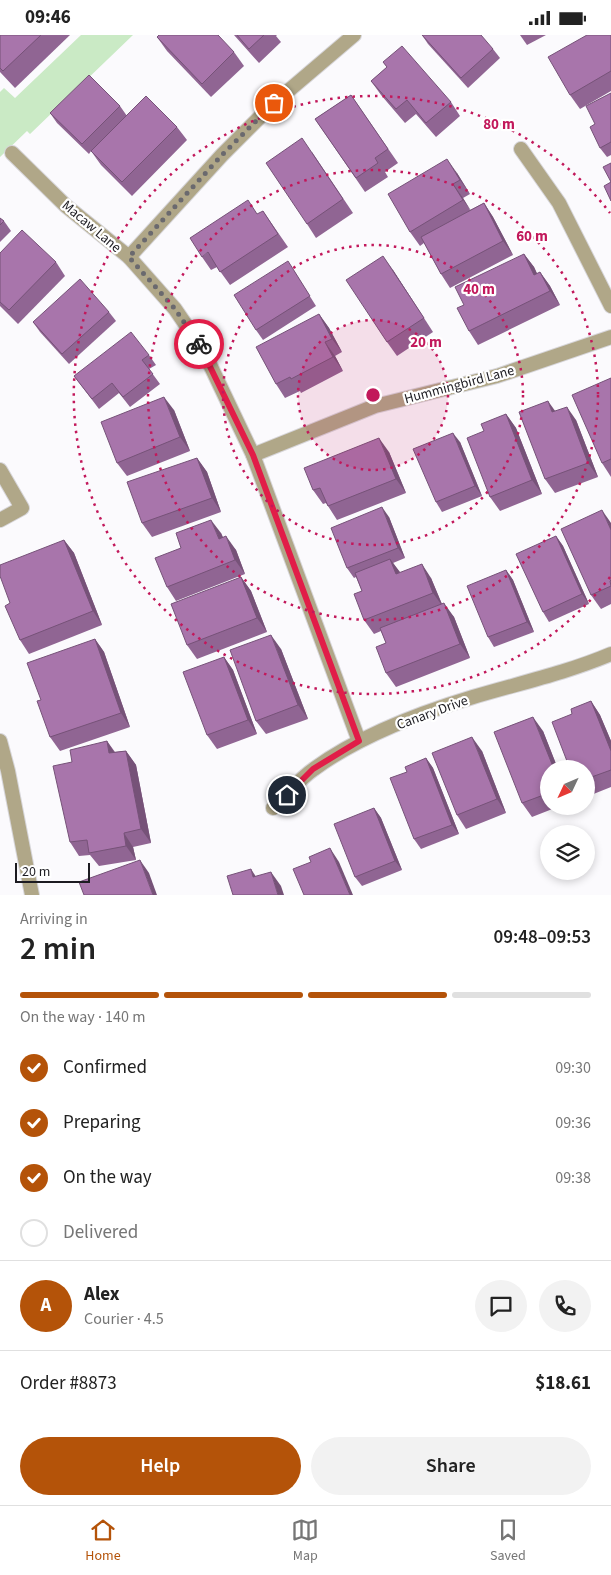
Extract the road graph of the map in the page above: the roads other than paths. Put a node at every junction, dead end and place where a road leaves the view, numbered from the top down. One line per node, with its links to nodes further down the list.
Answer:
1 (354, 35): 4 (street)
2 (521, 149): 5 (street)
3 (12, 153): 4 (street, Macaw Lane)
4 (129, 257): 7 (street, Macaw Lane)
5 (611, 306)
6 (611, 337): 7 (street, Hummingbird Lane)
7 (253, 455): 12 (street, Macaw Lane)
8 (0, 470): 9 (street)
9 (0, 520)
10 (611, 654): 12 (street, Canary Drive)
11 (0, 741): 14 (street)
12 (359, 741): 13 (street, Canary Drive)
13 (273, 808)
14 (32, 895)

